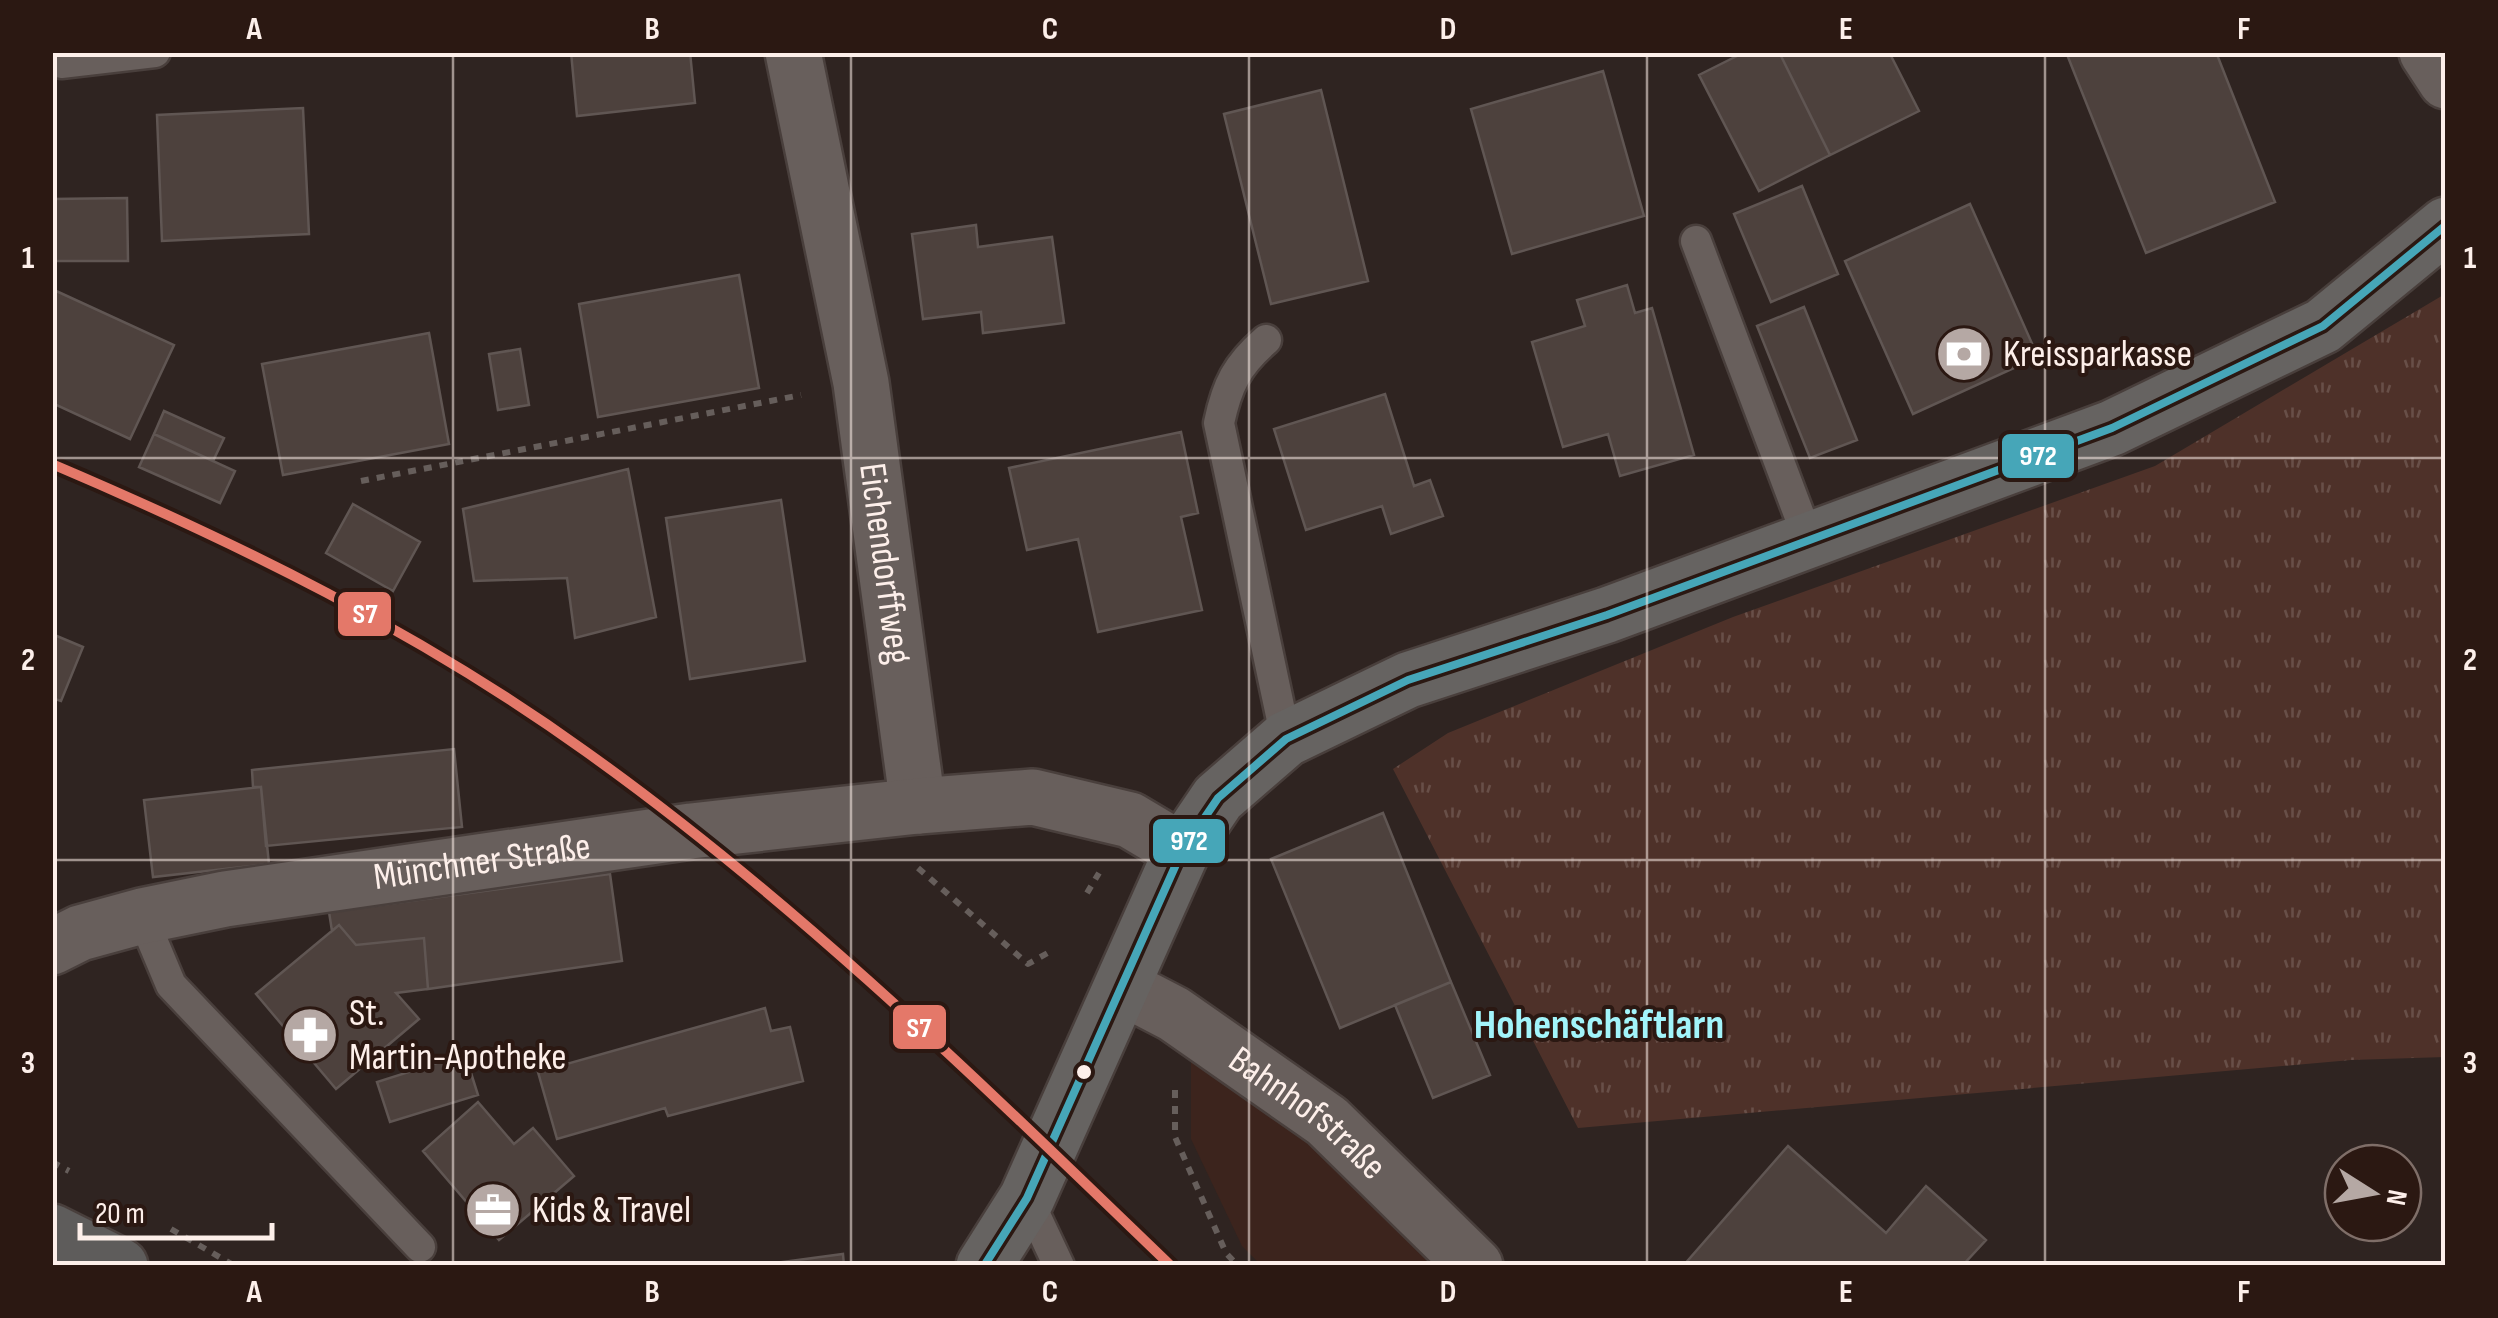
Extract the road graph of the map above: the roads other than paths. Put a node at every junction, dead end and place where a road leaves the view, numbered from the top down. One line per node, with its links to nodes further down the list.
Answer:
1 (154, 52): 4 (lane)
2 (792, 52): 11 (street, Eichendorffweg)
3 (2427, 52): 5 (street)
4 (61, 63)
5 (2446, 81)
6 (2446, 225): 9 (main road)
7 (1696, 241): 9 (lane)
8 (1266, 340): 10 (lane)
9 (1809, 541): 10 (main road)
10 (1286, 739): 12 (main road)
11 (918, 806): 12 (street); 13 (street, Münchner Straße)
12 (1182, 851): 15 (main road)
13 (142, 916): 14 (street, Münchner Straße); 18 (lane)
14 (52, 947)
15 (1122, 987): 16 (main road); 22 (street, Bahnhofstraße)
16 (1027, 1198): 20 (main road); 21 (lane)
17 (52, 1232): 19 (main road)
18 (420, 1247)
19 (120, 1266)
20 (984, 1266)
21 (1059, 1266)
22 (1476, 1266)

